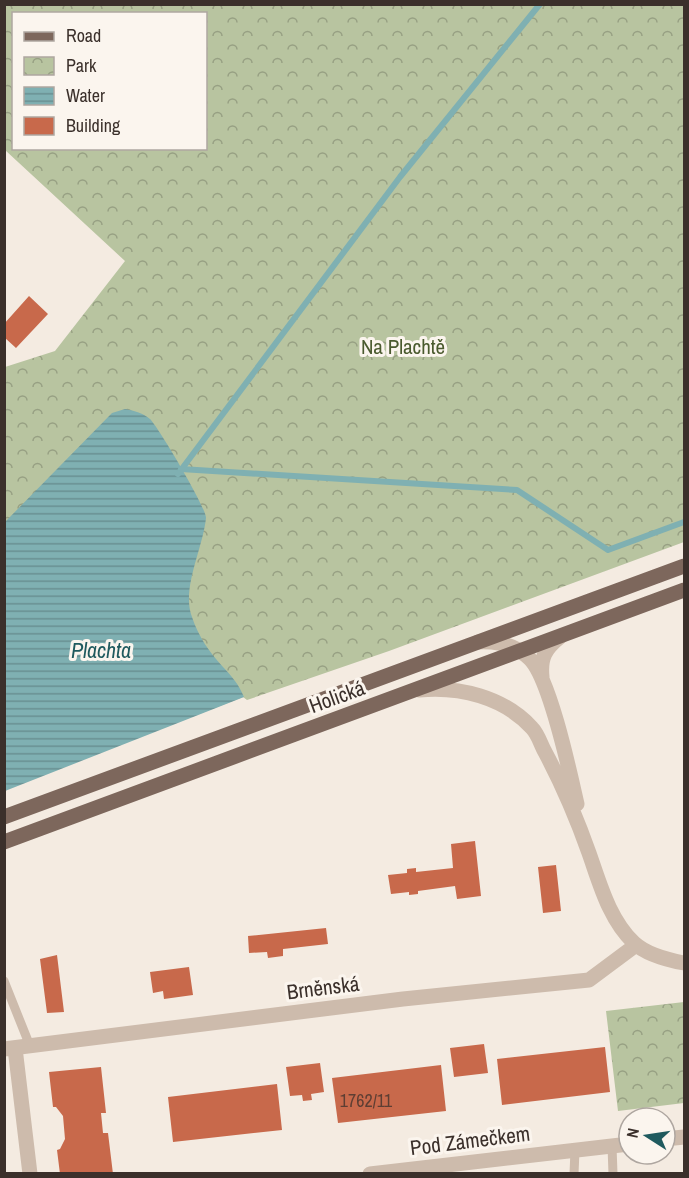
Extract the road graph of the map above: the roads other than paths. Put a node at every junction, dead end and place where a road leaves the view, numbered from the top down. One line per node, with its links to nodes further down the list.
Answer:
1 (684, 566): 4 (main road, Holická)
2 (684, 590): 3 (main road, Holická)
3 (562, 635): 5 (main road, Holická); 6 (street)
4 (476, 642): 5 (street); 8 (main road, Holická)
5 (520, 651): 6 (street); 7 (main road, Holická)
6 (542, 680): 10 (street)
7 (412, 691): 9 (main road, Holická); 10 (street)
8 (4, 817)
9 (4, 842)
10 (586, 845): 11 (street)
11 (636, 945): 12 (street); 14 (street, Brněnská)
12 (684, 963)
13 (4, 981): 14 (lane)
14 (17, 1047): 18 (street)
15 (617, 1145): 16 (street, Pod Zámečkem)
16 (612, 1146): 17 (street, Pod Zámečkem); 21 (lane)
17 (575, 1150): 19 (street, Pod Zámečkem); 20 (lane)
18 (30, 1173)
19 (370, 1173)
20 (574, 1173)
21 (613, 1173)

